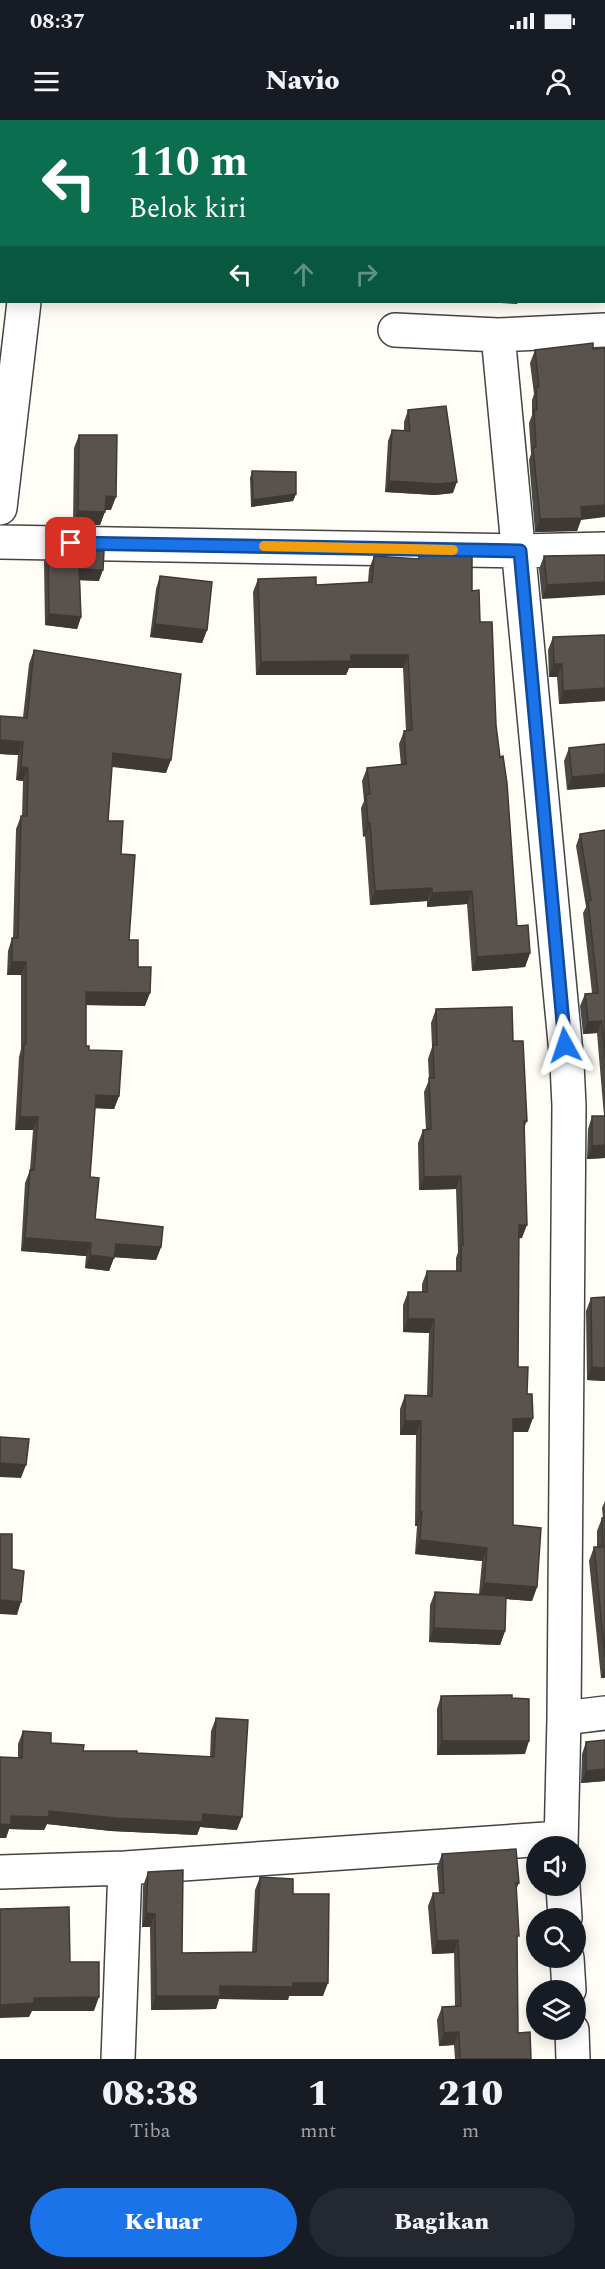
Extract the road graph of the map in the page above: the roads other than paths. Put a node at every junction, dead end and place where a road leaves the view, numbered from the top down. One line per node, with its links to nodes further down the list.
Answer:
1 (24, 303): 5 (street)
2 (395, 330): 4 (street)
3 (605, 330): 4 (street)
4 (498, 335): 8 (street)
5 (0, 508)
6 (0, 542): 8 (street)
7 (605, 549): 8 (street)
8 (520, 551): 10 (street)
9 (605, 1713): 10 (street)
10 (564, 1718): 11 (street)
11 (560, 1836)
12 (526, 1844): 13 (street)
13 (124, 1868): 14 (street); 16 (street)
14 (0, 1872)
15 (572, 2040): 17 (street)
16 (118, 2059)
17 (573, 2059)

